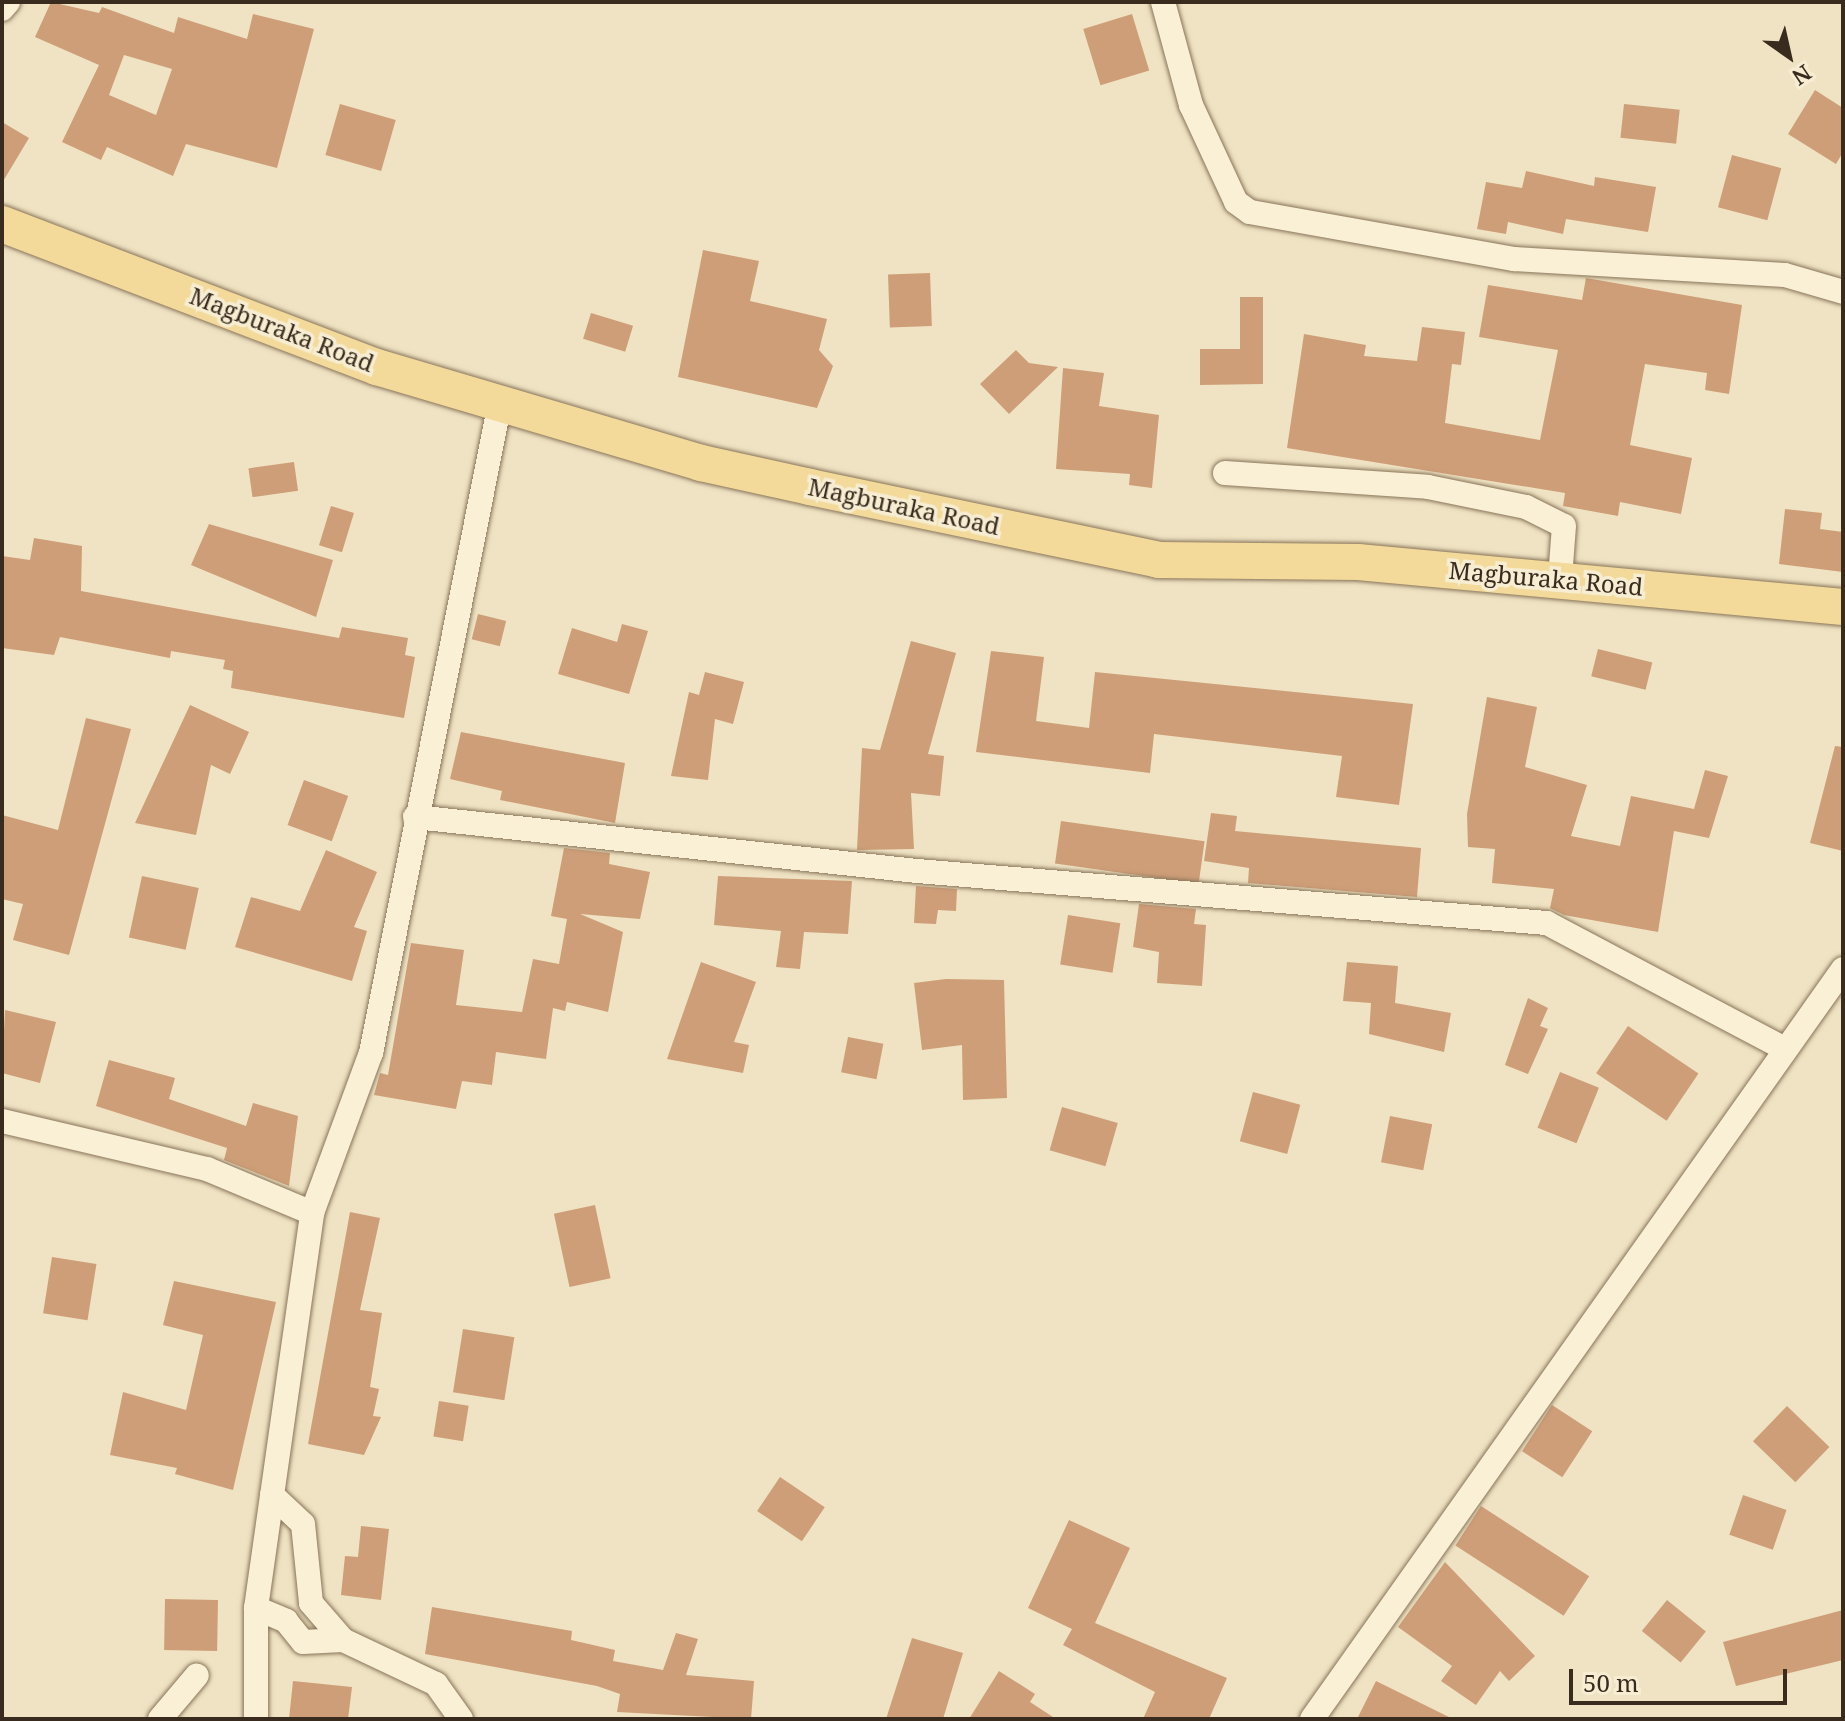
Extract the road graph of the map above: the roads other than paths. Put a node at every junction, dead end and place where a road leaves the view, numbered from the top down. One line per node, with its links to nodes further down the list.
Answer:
1 (8, 2): 3 (street)
2 (1163, 2): 5 (street)
3 (2, 9)
4 (2, 224): 6 (main road, Magburaka Road)
5 (1843, 292)
6 (500, 402): 8 (main road, Magburaka Road); 10 (street)
7 (1225, 473): 8 (street)
8 (1560, 578): 9 (main road, Magburaka Road)
9 (1843, 607)
10 (415, 817): 12 (street); 14 (street)
11 (1843, 969): 12 (street)
12 (1781, 1047): 22 (street)
13 (2, 1121): 14 (street)
14 (312, 1213): 15 (street)
15 (272, 1495): 16 (street); 17 (street)
16 (256, 1608): 17 (street); 20 (street)
17 (343, 1640): 21 (street)
18 (197, 1675): 19 (street)
19 (160, 1719)
20 (256, 1719)
21 (461, 1719)
22 (1312, 1719)

